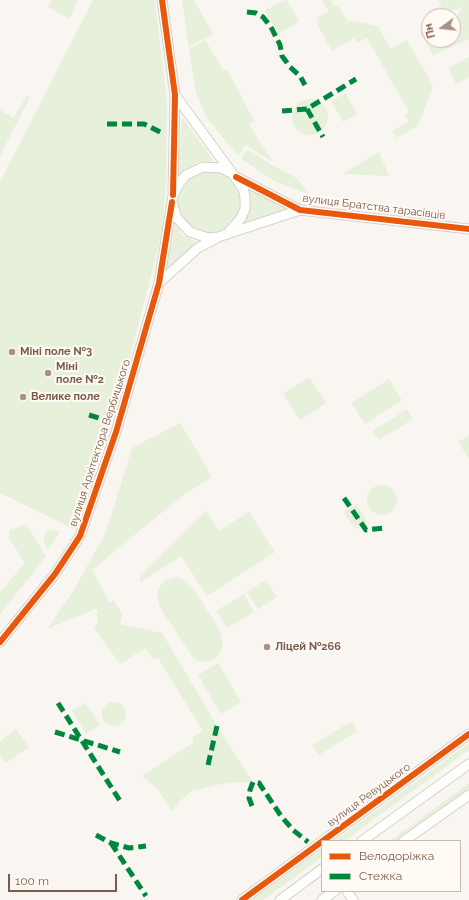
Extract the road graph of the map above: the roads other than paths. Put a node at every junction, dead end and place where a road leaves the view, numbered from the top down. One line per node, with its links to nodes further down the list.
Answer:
1 (162, 0): 2 (street, вулиця Архітектора Вербицького)
2 (175, 95): 3 (street, вулиця Архітектора Вербицького); 4 (street, вулиця Архітектора Вербицького)
3 (233, 175): 4 (street); 5 (street, вулиця Братства тарасівців); 7 (street, вулиця Архітектора Вербицького)
4 (173, 199): 8 (street); 9 (street, вулиця Архітектора Вербицького)
5 (300, 210): 6 (street, вулиця Братства тарасівців); 7 (street, вулиця Братства тарасівців)
6 (469, 229)
7 (227, 234): 8 (street)
8 (218, 237): 9 (street)
9 (159, 283): 10 (street, вулиця Архітектора Вербицького)
10 (0, 642)
11 (469, 734): 14 (street, вулиця Ревуцького)
12 (469, 764): 15 (street)
13 (469, 794): 16 (street)
14 (324, 840)
15 (363, 840)
16 (405, 840)
17 (321, 842): 20 (street, вулиця Ревуцького)
18 (321, 871): 21 (street)
19 (334, 892): 22 (street)
20 (242, 900)
21 (280, 900)
22 (322, 900)

